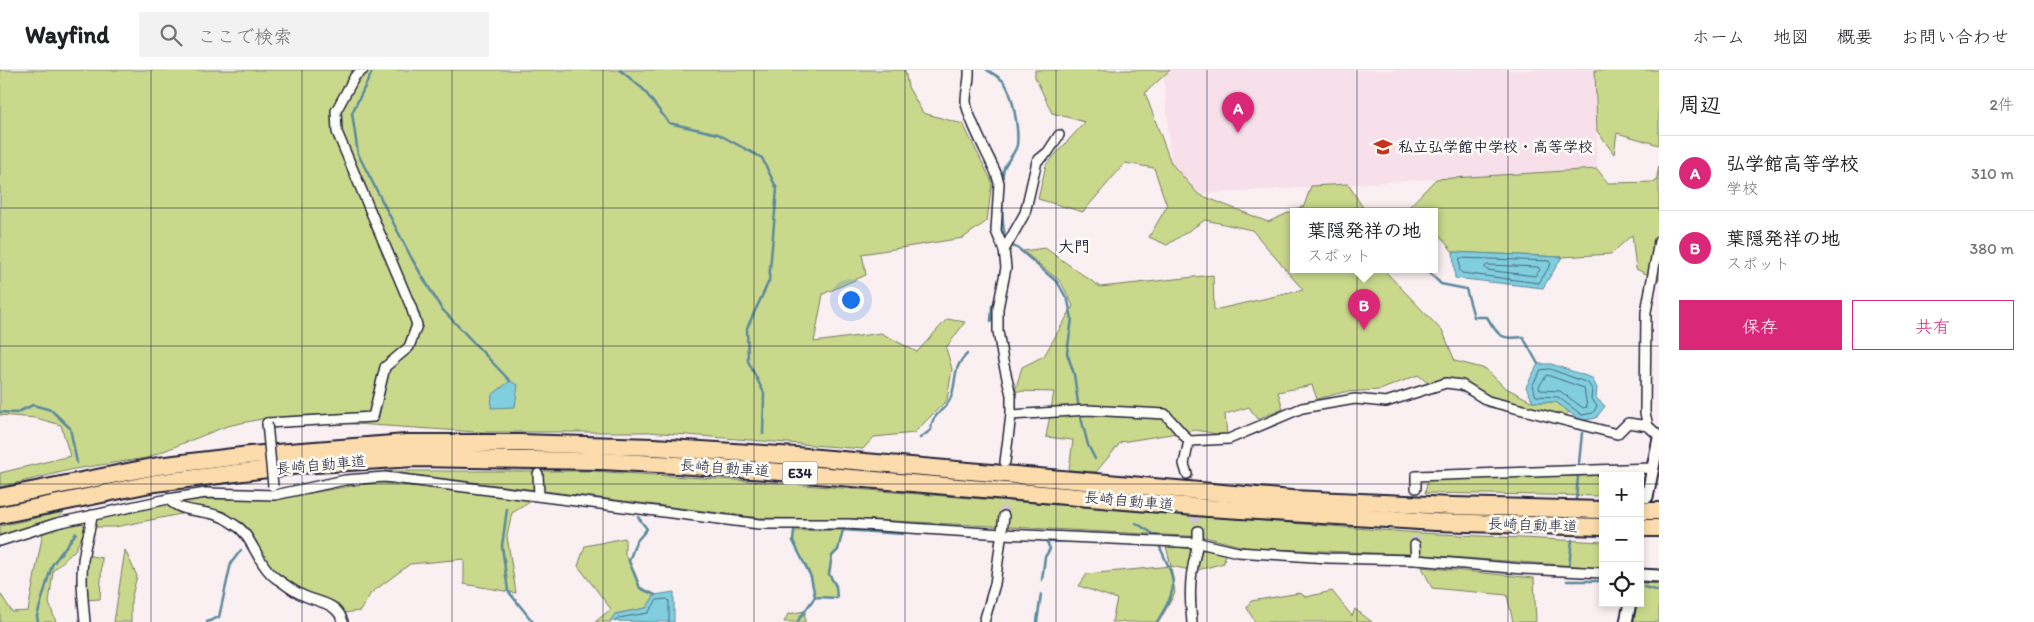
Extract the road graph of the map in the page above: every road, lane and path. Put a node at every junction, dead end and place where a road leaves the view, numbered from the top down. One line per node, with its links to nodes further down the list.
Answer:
1 (363, 70): 15 (street, bridge)
2 (969, 70): 5 (street)
3 (1059, 136): 5 (street)
4 (1659, 241): 7 (street)
5 (1005, 248): 6 (street)
6 (1011, 415): 9 (street); 10 (street)
7 (1648, 426): 8 (street); 9 (street)
8 (1659, 437): 11 (street)
9 (1189, 441): 13 (street)
10 (1005, 462)
11 (1656, 468): 14 (street); 19 (street)
12 (538, 474): 16 (street)
13 (1187, 474)
14 (1416, 488)
15 (274, 491): 16 (street); 18 (street)
16 (539, 496): 29 (street)
17 (0, 497): 20 (highway, 長崎自動車道 / E34)
18 (168, 498): 23 (street); 39 (street)
19 (1644, 504): 21 (highway)
20 (1599, 510)
21 (1659, 511)
22 (0, 515): 25 (highway, 長崎自動車道 / E34)
23 (92, 515): 30 (street); 38 (street)
24 (1004, 516): 29 (street)
25 (1599, 527)
26 (1644, 528): 27 (highway)
27 (1659, 528)
28 (1198, 531): 31 (street)
29 (1002, 534): 31 (street); 40 (street)
30 (0, 541)
31 (1199, 543): 33 (street); 41 (street)
32 (1415, 545): 33 (street)
33 (1416, 560): 34 (street)
34 (1599, 573)
35 (1644, 575): 36 (street)
36 (1659, 576)
37 (1629, 607): 42 (street)
38 (85, 622)
39 (343, 622)
40 (984, 622)
41 (1192, 622)
42 (1626, 622)

